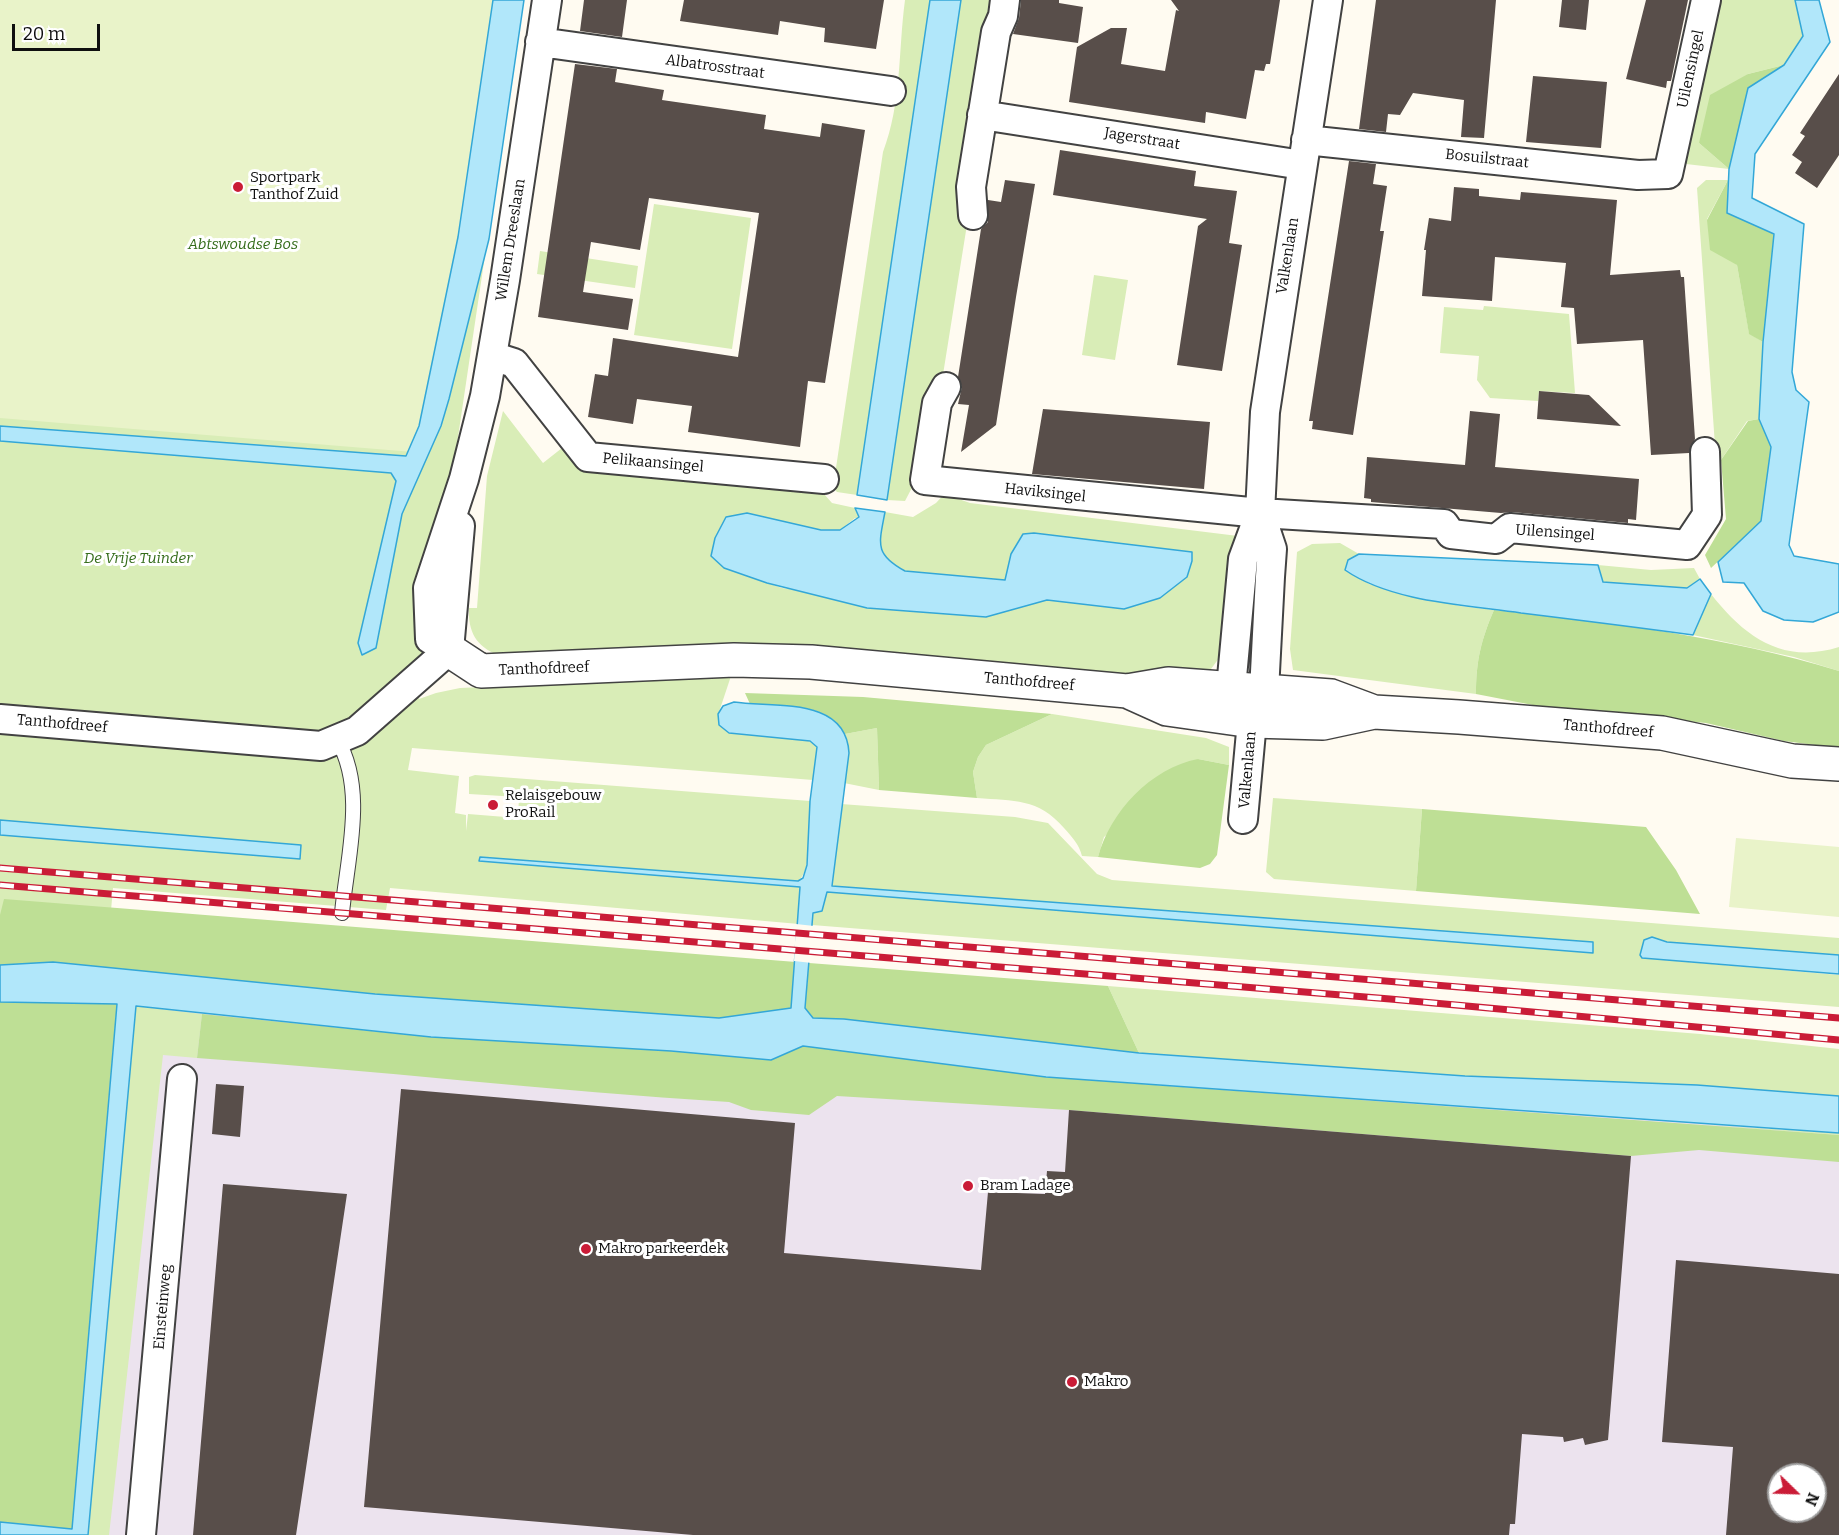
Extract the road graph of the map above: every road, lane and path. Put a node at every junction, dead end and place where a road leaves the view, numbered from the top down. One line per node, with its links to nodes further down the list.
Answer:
1 (547, 0): 5 (street, Willem Dreeslaan)
2 (1005, 0): 7 (street)
3 (1328, 0): 8 (street, Valkenlaan)
4 (1706, 0): 9 (street, Uilensingel)
5 (540, 42): 6 (street, Albatrosstraat); 11 (street, Willem Dreeslaan)
6 (891, 91)
7 (982, 115): 8 (street, Jagerstraat); 10 (street)
8 (1304, 152): 9 (street, Bosuilstraat); 15 (street, Valkenlaan)
9 (1668, 174)
10 (973, 215)
11 (492, 356): 14 (street, Pelikaansingel); 16 (street, Willem Dreeslaan)
12 (946, 387): 15 (street, Haviksingel)
13 (1705, 452): 15 (street, Uilensingel)
14 (824, 479)
15 (1260, 513): 17 (street, Valkenlaan); 19 (street, Valkenlaan)
16 (449, 650): 18 (street, Tanthofdreef); 21 (street, Tanthofdreef)
17 (1231, 688): 18 (street, Tanthofdreef); 19 (street, Tanthofdreef)
18 (1127, 691): 19 (street, Tanthofdreef)
19 (1258, 706): 22 (street, Tanthofdreef); 23 (street, Valkenlaan)
20 (0, 719): 21 (street, Tanthofdreef)
21 (337, 739): 24 (lane)
22 (1839, 764)
23 (1244, 819)
24 (342, 913)
25 (183, 1079): 26 (street, Einsteinweg)
26 (141, 1535)

